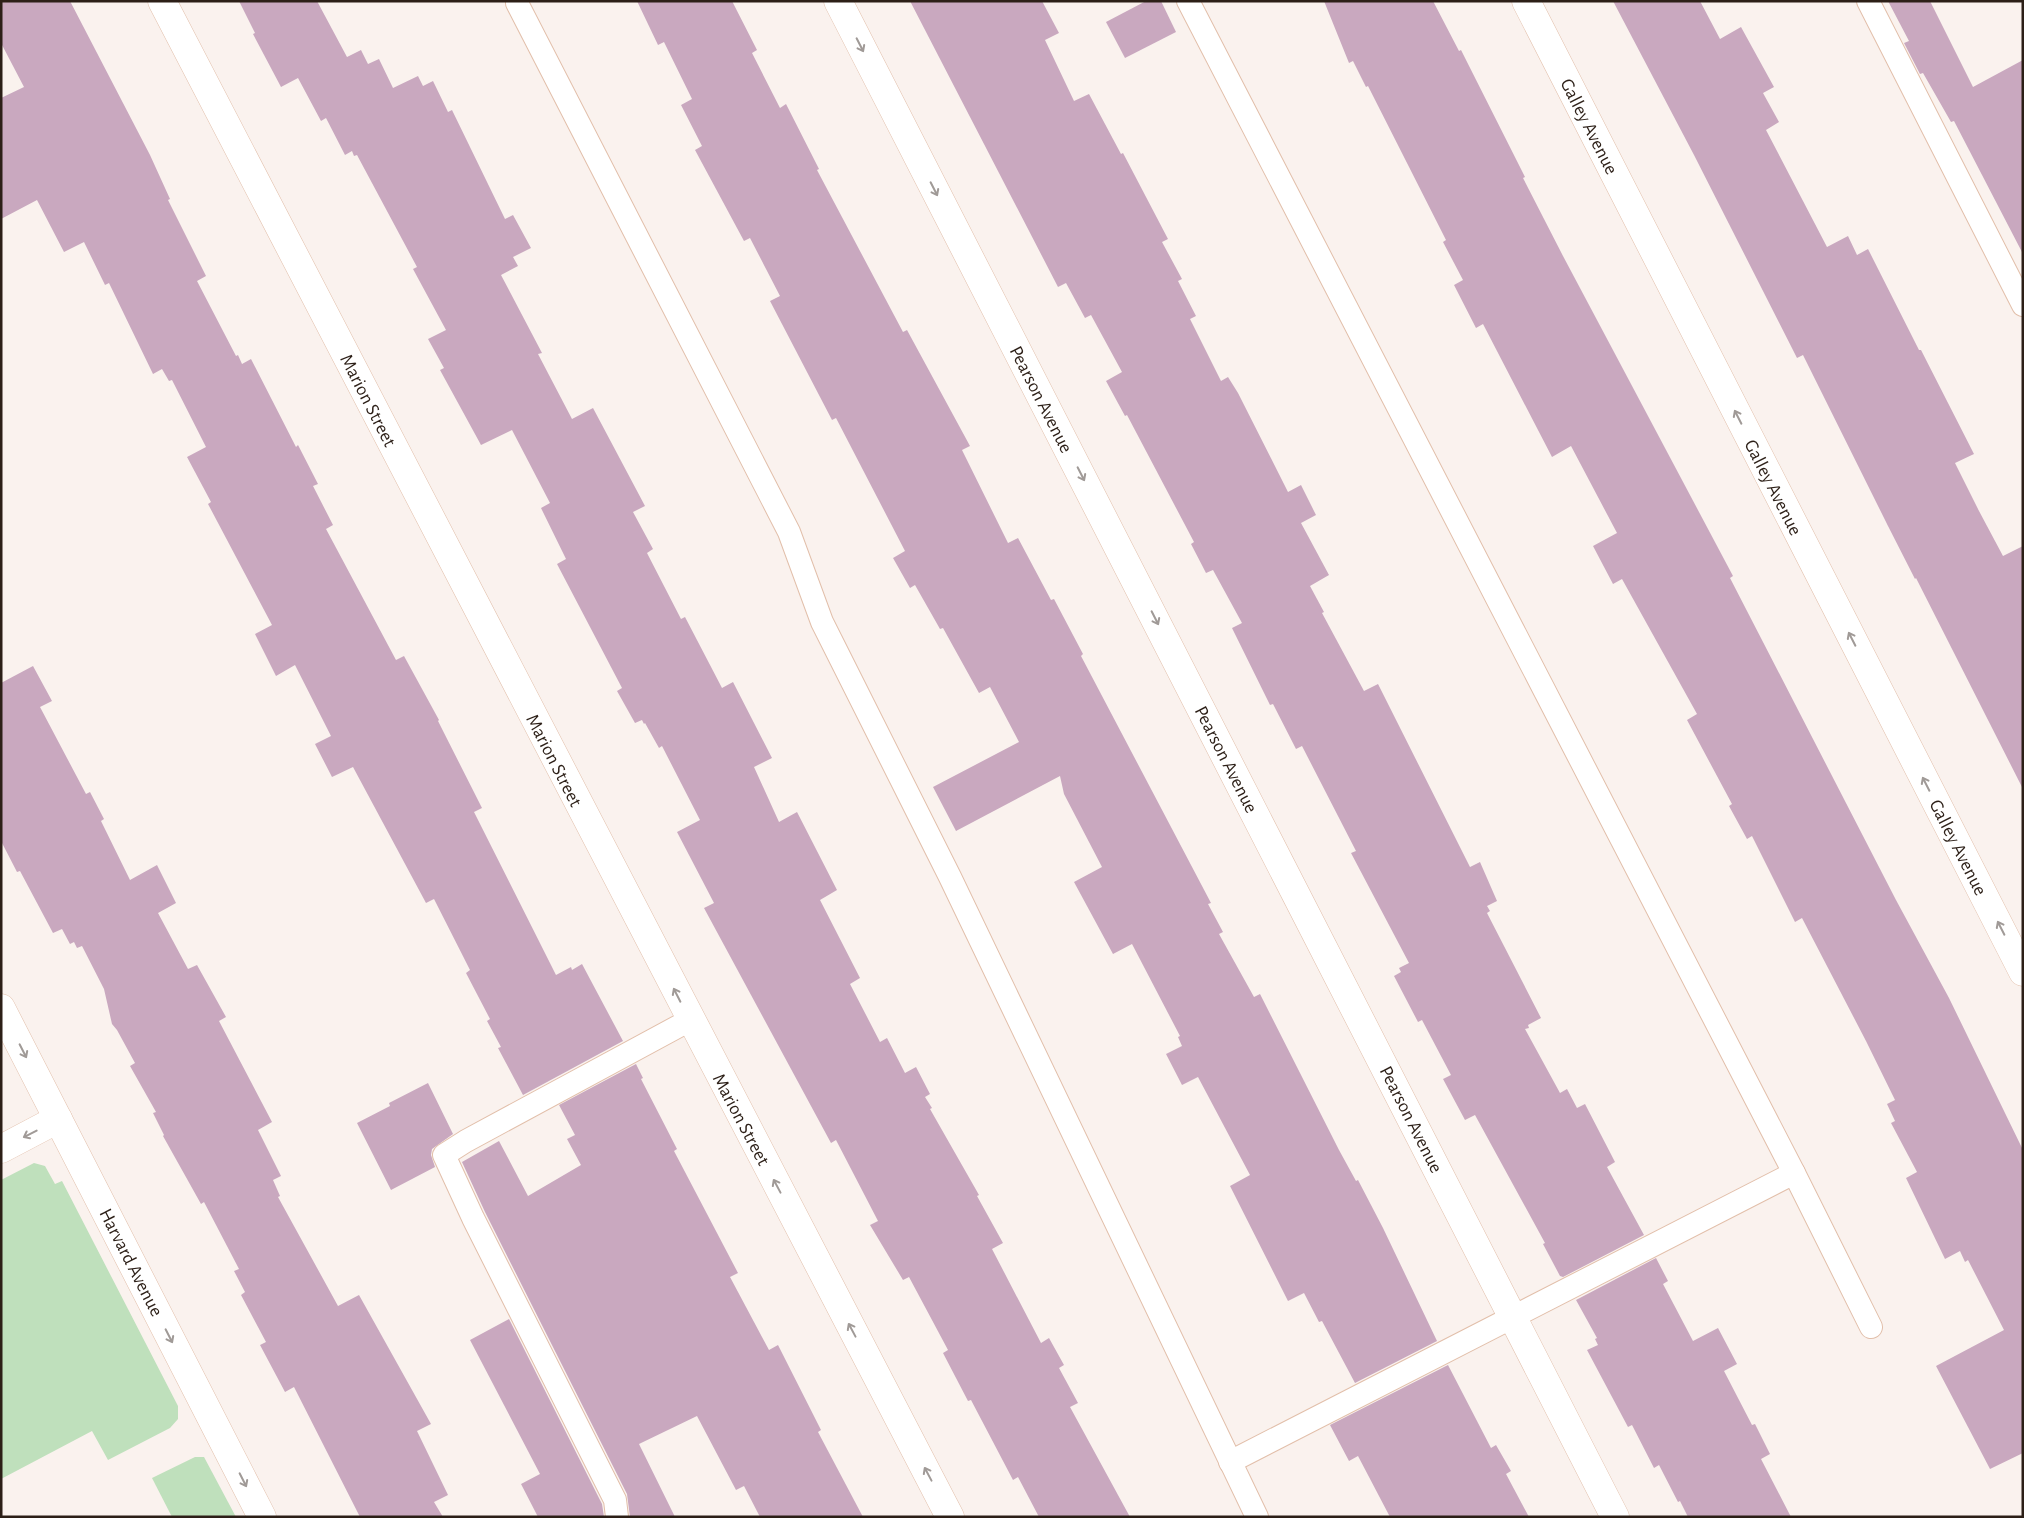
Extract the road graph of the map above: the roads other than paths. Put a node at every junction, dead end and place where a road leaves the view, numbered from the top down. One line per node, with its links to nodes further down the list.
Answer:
1 (162, 1): 10 (street, Marion Street, one-way to 1)
2 (838, 1): 14 (street, Pearson Avenue, one-way to 14)
3 (1188, 1): 13 (lane)
4 (1526, 1): 8 (street, Galley Avenue, one-way to 4)
5 (1868, 1): 7 (lane)
6 (517, 4): 16 (lane)
7 (2023, 305)
8 (2023, 972)
9 (1, 1008): 11 (street, Harvard Avenue, one-way to 11)
10 (690, 1020): 18 (lane); 19 (street, Marion Street, one-way to 10)
11 (58, 1119): 12 (street, one-way to 12); 17 (street, Harvard Avenue, one-way to 17)
12 (1, 1148)
13 (1794, 1173): 14 (lane); 15 (lane)
14 (1514, 1316): 16 (lane); 21 (street, Pearson Avenue)
15 (1871, 1327)
16 (1230, 1462): 20 (lane)
17 (262, 1517)
18 (616, 1517)
19 (950, 1517)
20 (1257, 1517)
21 (1615, 1517)

